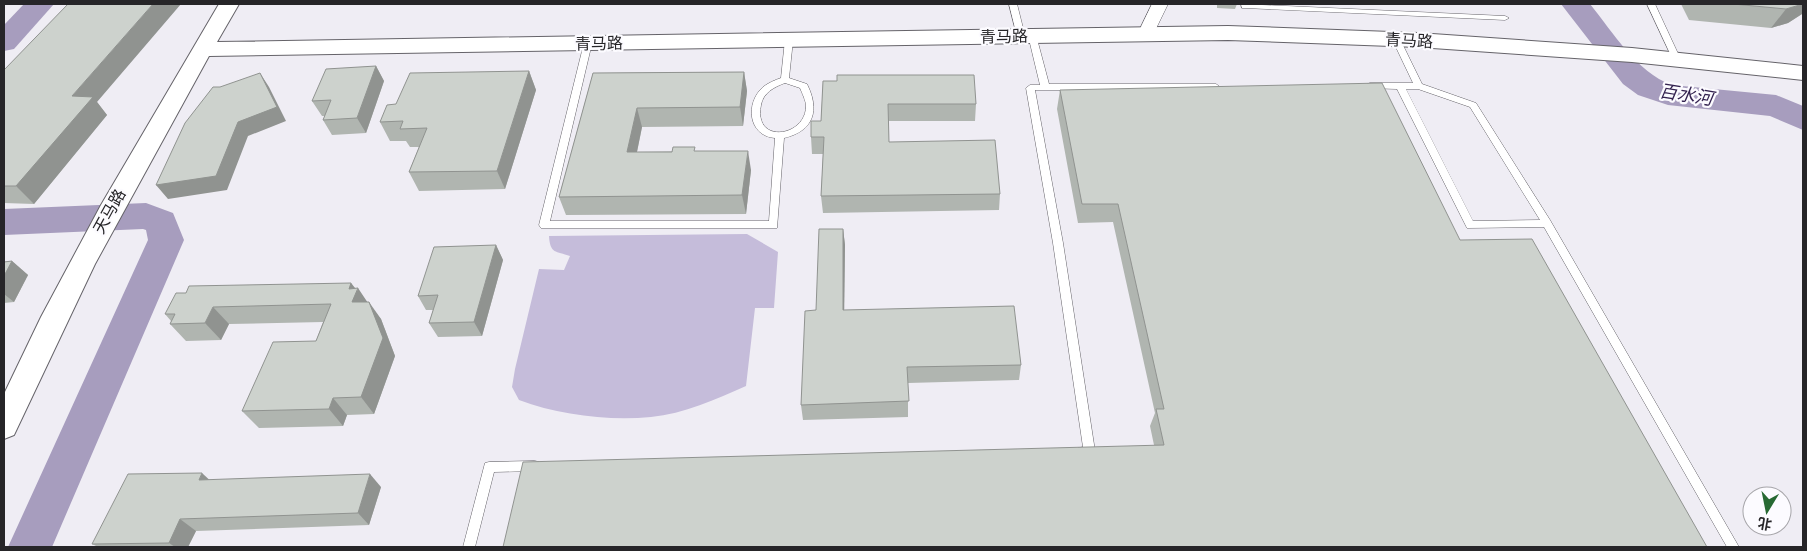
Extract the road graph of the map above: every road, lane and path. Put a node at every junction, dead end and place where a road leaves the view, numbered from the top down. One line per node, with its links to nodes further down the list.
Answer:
1 (229, 4): 12 (street, 天马路)
2 (1012, 4): 8 (lane)
3 (1160, 4): 7 (street)
4 (1245, 4): 6 (lane)
5 (1651, 4): 13 (lane)
6 (1505, 18)
7 (1146, 33): 8 (street, 青马路); 9 (street, 青马路)
8 (1026, 36): 10 (street, 青马路); 19 (lane)
9 (1396, 39): 13 (street, 青马路); 18 (lane)
10 (789, 40): 11 (street, 青马路); 15 (lane)
11 (588, 43): 12 (street, 青马路); 21 (lane)
12 (203, 48): 23 (street, 天马路)
13 (1677, 60): 14 (street, 青马路)
14 (1803, 73)
15 (785, 80): 21 (lane); 21 (lane)
16 (1360, 86): 17 (lane)
17 (1400, 86): 18 (lane); 22 (lane)
18 (1419, 86): 22 (lane)
19 (1045, 87): 20 (lane); 24 (lane)
20 (1222, 87)
21 (780, 136)
22 (1547, 224): 27 (lane)
23 (4, 426)
24 (1069, 452)
25 (548, 466): 26 (lane)
26 (469, 547)
27 (1733, 547)

